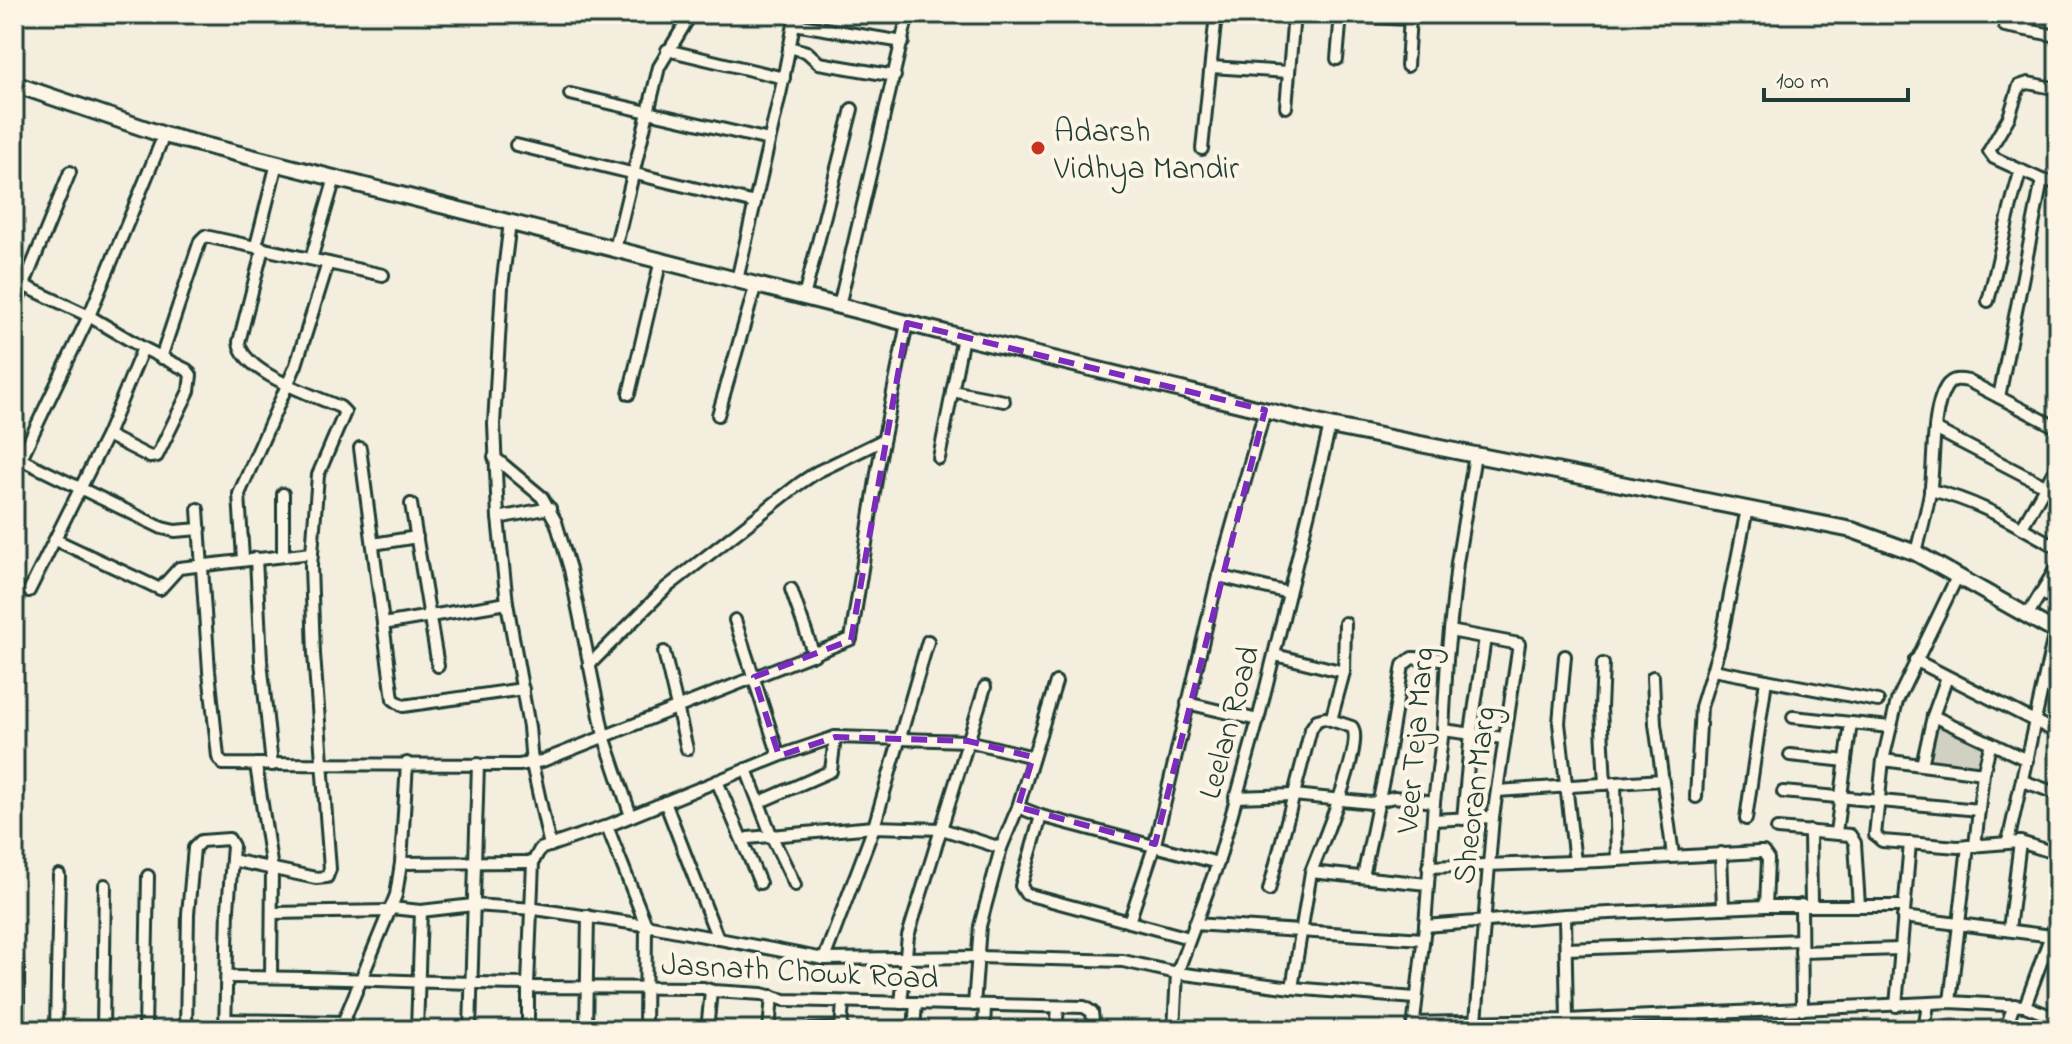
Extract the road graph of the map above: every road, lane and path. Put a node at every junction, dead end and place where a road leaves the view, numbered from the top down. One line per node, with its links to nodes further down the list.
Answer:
1 (691, 14): 15 (street)
2 (908, 14): 13 (street)
3 (1216, 14): 18 (street)
4 (1294, 14): 19 (street)
5 (1307, 14): 7 (street)
6 (2029, 14): 11 (street)
7 (1340, 15): 8 (street); 16 (street)
8 (1410, 16): 17 (street)
9 (795, 19): 13 (street); 14 (street)
10 (2005, 26): 11 (street)
11 (2028, 30): 12 (street)
12 (2058, 36)
13 (903, 42): 20 (street)
14 (789, 47): 20 (street); 21 (street)
15 (667, 50): 21 (street); 27 (street)
16 (1337, 59)
17 (1407, 66)
18 (1211, 67): 19 (street); 31 (street)
19 (1289, 72): 25 (street)
20 (895, 76): 52 (street)
21 (784, 78): 29 (street)
22 (14, 84): 28 (main road)
23 (2058, 89): 33 (street)
24 (570, 94): 27 (street)
25 (1286, 107)
26 (852, 109): 50 (street)
27 (649, 111): 29 (street); 35 (street)
28 (164, 135): 32 (main road); 54 (street)
29 (769, 140): 39 (street)
30 (516, 145): 35 (street)
31 (1202, 149)
32 (277, 163): 36 (main road); 41 (street)
33 (2021, 170): 37 (street); 51 (street)
34 (70, 172): 48 (street)
35 (633, 174): 39 (street); 42 (street)
36 (335, 178): 40 (main road); 43 (street)
37 (2042, 180): 38 (street); 62 (street)
38 (2058, 183)
39 (755, 203): 47 (street)
40 (510, 222): 42 (main road); 73 (street)
41 (259, 247): 43 (street); 58 (street); 59 (street)
42 (615, 249): 44 (main road)
43 (311, 259): 45 (street)
44 (661, 260): 47 (main road); 61 (street)
45 (328, 263): 46 (street); 59 (street)
46 (383, 275)
47 (737, 280): 49 (main road)
48 (19, 284): 53 (street); 54 (street)
49 (756, 284): 50 (main road); 65 (street)
50 (804, 297): 52 (main road)
51 (1988, 301)
52 (839, 306): 55 (main road)
53 (14, 309)
54 (89, 316): 57 (street); 74 (street)
55 (907, 323): 56 (main road); 70 (street)
56 (963, 337): 60 (street); 64 (main road)
57 (143, 348): 58 (street); 69 (street)
58 (161, 358): 69 (street)
59 (288, 384): 93 (street); 97 (street)
60 (952, 391): 63 (street); 75 (street)
61 (629, 394)
62 (1999, 397): 67 (street); 68 (street)
63 (1004, 401)
64 (1265, 410): 66 (main road); 100 (street)
65 (718, 415)
66 (1330, 426): 72 (main road); 104 (street, Leelan Road)
67 (2058, 428)
68 (1937, 430): 78 (street); 80 (street)
69 (107, 435): 79 (street)
70 (883, 440): 118 (street); 124 (street)
71 (360, 448): 91 (street)
72 (1475, 455): 85 (main road); 113 (street, Veer Teja Marg)
73 (494, 457): 83 (street); 86 (street)
74 (18, 458): 77 (street); 79 (street)
75 (939, 458)
76 (2058, 464): 78 (street)
77 (14, 473)
78 (2045, 486): 87 (street)
79 (81, 488): 88 (street); 90 (street)
80 (1930, 490): 87 (street); 94 (street)
81 (283, 494): 95 (street)
82 (411, 504): 89 (street)
83 (550, 508): 86 (street); 124 (street)
84 (198, 509): 88 (street)
85 (1747, 509): 94 (main road); 126 (street)
86 (498, 518): 107 (street)
87 (2022, 527): 92 (street)
88 (200, 529): 98 (street)
89 (417, 537): 91 (street); 108 (street)
90 (56, 540): 98 (street); 103 (street)
91 (373, 544): 112 (street)
92 (2058, 548)
93 (312, 553): 95 (street); 162 (street)
94 (1916, 553): 101 (main road)
95 (283, 556): 96 (street)
96 (256, 558): 97 (street); 166 (street)
97 (243, 559): 98 (street)
98 (204, 564): 165 (street)
99 (2058, 565): 105 (street)
100 (1218, 576): 104 (street); 136 (street)
101 (1957, 577): 109 (main road); 122 (street)
102 (791, 589): 118 (street)
103 (29, 591)
104 (1289, 593): 119 (street, Leelan Road)
105 (2042, 593): 106 (street); 109 (street)
106 (2058, 601)
107 (507, 603): 108 (street); 134 (street)
108 (431, 616): 112 (street); 125 (street)
109 (2027, 616): 114 (main road)
110 (735, 620): 128 (street)
111 (1345, 623): 127 (street)
112 (383, 624): 134 (street)
113 (1450, 631): 115 (street, Sheoran Marg); 121 (street, Veer Teja Marg)
114 (2056, 632): 142 (street)
115 (1485, 638): 146 (street); 151 (street, Sheoran Marg)
116 (928, 641): 150 (street)
117 (664, 652): 137 (street)
118 (814, 655): 128 (street)
119 (1275, 655): 127 (street); 140 (street, Leelan Road)
120 (1565, 656): 174 (street)
121 (1447, 659): 145 (street, Veer Teja Marg); 184 (street)
122 (1915, 660): 130 (street); 144 (street)
123 (1603, 664): 173 (street)
124 (589, 665): 148 (street)
125 (438, 666)
126 (1713, 670): 131 (street); 180 (street)
127 (1344, 672): 141 (street)
128 (754, 677): 137 (street); 156 (street)
129 (1653, 677): 170 (street)
130 (1947, 677): 138 (street); 142 (street)
131 (1766, 680): 135 (street); 194 (street)
132 (1056, 682): 157 (street)
133 (985, 687): 152 (street)
134 (523, 689): 164 (street)
135 (1878, 701)
136 (1187, 703): 140 (street); 207 (street)
137 (677, 707): 148 (street); 154 (street)
138 (1933, 716): 153 (street); 167 (street)
139 (1793, 717): 143 (street)
140 (1258, 720): 179 (street, Leelan Road)
141 (1331, 720): 178 (street); 182 (street)
142 (2033, 722): 147 (street); 159 (street)
143 (1851, 723): 144 (street); 160 (street)
144 (1890, 727): 158 (street)
145 (1443, 730): 146 (street); 187 (street, Veer Teja Marg)
146 (1471, 732): 151 (street); 193 (street)
147 (2058, 733)
148 (604, 736): 164 (street); 190 (street)
149 (835, 737): 150 (street); 156 (street); 186 (street)
150 (900, 738): 152 (street); 197 (street)
151 (1503, 738): 175 (street, Sheoran Marg)
152 (968, 741): 157 (street); 198 (street)
153 (1991, 743): 159 (street); 169 (street)
154 (687, 749)
155 (1790, 755): 160 (street)
156 (779, 756): 168 (street)
157 (1033, 757): 188 (street)
158 (1883, 760): 167 (street); 183 (street)
159 (2027, 760): 172 (street)
160 (1846, 761): 181 (street)
161 (407, 763): 162 (street); 163 (street); 219 (street)
162 (323, 764): 166 (street); 223 (street)
163 (478, 764): 164 (street); 216 (street)
164 (532, 764): 208 (street)
165 (256, 765): 166 (street); 223 (street)
166 (272, 765)
167 (1922, 765): 169 (street)
168 (746, 769): 171 (street); 186 (street)
169 (1983, 773): 189 (street)
170 (1662, 780): 173 (street); 213 (street)
171 (717, 781): 185 (street); 228 (street)
172 (2023, 781): 177 (street); 204 (street)
173 (1610, 784): 174 (street); 215 (street)
174 (1567, 787): 175 (street); 218 (street)
175 (1497, 791): 192 (street, Sheoran Marg)
176 (1783, 792): 181 (street)
177 (2058, 794)
178 (1294, 795): 179 (street); 182 (street); 232 (street)
179 (1235, 797): 220 (street, Leelan Road)
180 (1696, 797)
181 (1841, 797): 183 (street); 201 (street)
182 (1340, 799): 184 (street); 224 (street)
183 (1878, 799): 189 (street); 206 (street)
184 (1378, 801): 187 (street); 227 (street)
185 (665, 802): 190 (street); 256 (street)
186 (760, 802): 202 (street)
187 (1434, 802): 195 (street, Veer Teja Marg)
188 (1018, 807): 191 (street); 210 (street)
189 (1979, 810): 209 (street)
190 (631, 816): 196 (street)
191 (1041, 816): 207 (street); 246 (street)
192 (1493, 817): 193 (street); 221 (street, Sheoran Marg)
193 (1463, 819): 195 (street)
194 (1746, 819)
195 (1433, 820): 222 (street, Veer Teja Marg)
196 (607, 826): 208 (street); 250 (street)
197 (874, 827): 198 (street); 202 (street); 262 (street)
198 (942, 829): 210 (street); 263 (street)
199 (1777, 829): 200 (street)
200 (1810, 831): 201 (street); 234 (street)
201 (1836, 832): 236 (street)
202 (772, 837): 203 (street); 231 (street)
203 (748, 838)
204 (2008, 842): 205 (street); 209 (street)
205 (2020, 842): 212 (street); 252 (street)
206 (1910, 843): 209 (street); 241 (street)
207 (1155, 844): 220 (street); 246 (street)
208 (550, 846): 217 (street)
209 (1972, 846): 248 (street)
210 (1001, 848): 261 (street)
211 (1721, 853): 213 (street); 235 (street); 238 (street)
212 (2058, 854)
213 (1673, 855): 215 (street)
214 (232, 860): 223 (street); 266 (street); 302 (street)
215 (1617, 860): 218 (street)
216 (475, 862): 217 (street); 219 (street); 233 (street)
217 (533, 862): 237 (street)
218 (1575, 862): 221 (street)
219 (401, 863): 239 (street)
220 (1218, 863): 249 (street, Leelan Road)
221 (1488, 864): 222 (street); 247 (street, Sheoran Marg)
222 (1428, 867): 229 (street, Veer Teja Marg)
223 (272, 869): 242 (street)
224 (1311, 872): 227 (street); 253 (street)
225 (59, 875): 299 (street)
226 (148, 876): 301 (street)
227 (1363, 877): 229 (street)
228 (760, 883)
229 (1427, 884): 251 (street, Veer Teja Marg)
230 (105, 885): 300 (street)
231 (795, 885)
232 (1269, 890)
233 (473, 905): 237 (street); 240 (street); 270 (street)
234 (1806, 905): 235 (street); 236 (street); 258 (street)
235 (1766, 906): 238 (street)
236 (1859, 906): 241 (street)
237 (529, 908): 244 (street); 270 (street)
238 (1723, 908): 243 (street)
239 (390, 909): 240 (street); 242 (street); 268 (street)
240 (421, 911): 269 (street)
241 (1903, 912): 248 (street); 260 (street)
242 (272, 913): 267 (street)
243 (1565, 915): 247 (street); 259 (street)
244 (588, 916): 250 (street); 272 (street)
245 (2058, 916): 254 (street)
246 (1129, 922): 255 (street)
247 (1486, 923): 251 (street); 290 (street, Sheoran Marg)
248 (1958, 923): 252 (street); 278 (street)
249 (1194, 924): 253 (street); 255 (street, Leelan Road)
250 (646, 925): 256 (street); 271 (street)
251 (1425, 926): 257 (street, Veer Teja Marg)
252 (2009, 929): 254 (street)
253 (1303, 933): 257 (street); 273 (street)
254 (2052, 936): 282 (street)
255 (1189, 938): 265 (street, Leelan Road)
256 (718, 939): 262 (street)
257 (1423, 939): 276 (street, Veer Teja Marg)
258 (1801, 946): 259 (street); 260 (street); 286 (street)
259 (1567, 949): 289 (street)
260 (1900, 949): 284 (street)
261 (977, 957): 263 (street); 265 (street); 283 (street)
262 (824, 959): 263 (street)
263 (905, 959): 279 (street)
264 (18, 964): 298 (street)
265 (1177, 973): 273 (street); 315 (street, Leelan Road)
266 (227, 977): 267 (street); 292 (street)
267 (271, 977): 268 (street)
268 (361, 979): 269 (street); 294 (street)
269 (418, 983): 270 (street); 303 (street)
270 (471, 984): 304 (street)
271 (646, 987): 272 (street, Jasnath Chowk Road); 274 (street, Jasnath Chowk Road); 307 (street)
272 (587, 988): 305 (street, Jasnath Chowk Road); 306 (street)
273 (1292, 988): 276 (street)
274 (711, 991): 275 (street, Jasnath Chowk Road); 308 (street)
275 (772, 996): 277 (street, Jasnath Chowk Road); 309 (street)
276 (1415, 998): 296 (street, Veer Teja Marg)
277 (843, 1002): 279 (street, Jasnath Chowk Road); 297 (street)
278 (1950, 1002): 281 (street); 282 (street)
279 (901, 1003): 280 (street, Jasnath Chowk Road)
280 (916, 1003): 283 (street, Jasnath Chowk Road); 311 (street)
281 (1928, 1004): 284 (street); 317 (street)
282 (2020, 1005): 288 (street); 318 (street)
283 (980, 1006): 285 (street, Jasnath Chowk Road); 312 (street)
284 (1896, 1006): 286 (street)
285 (1058, 1008): 313 (street); 314 (street, Jasnath Chowk Road)
286 (1802, 1010): 287 (street)
287 (1694, 1015): 289 (street); 316 (street)
288 (2058, 1019)
289 (1567, 1020): 291 (street)
290 (1476, 1021): 293 (street); 295 (street)
291 (1542, 1024): 293 (street)
292 (226, 1025): 294 (street)
293 (1497, 1025)
294 (342, 1026)
295 (1451, 1026): 296 (street)
296 (1413, 1027)
297 (841, 1029): 310 (street)
298 (18, 1030)
299 (56, 1030)
300 (103, 1030)
301 (145, 1030)
302 (186, 1030)
303 (417, 1030)
304 (470, 1030)
305 (528, 1030)
306 (586, 1030)
307 (645, 1030)
308 (707, 1030)
309 (769, 1030)
310 (809, 1030)
311 (914, 1030)
312 (984, 1030)
313 (1056, 1030)
314 (1094, 1030)
315 (1174, 1030)
316 (1695, 1030)
317 (1924, 1030)
318 (2005, 1030)

